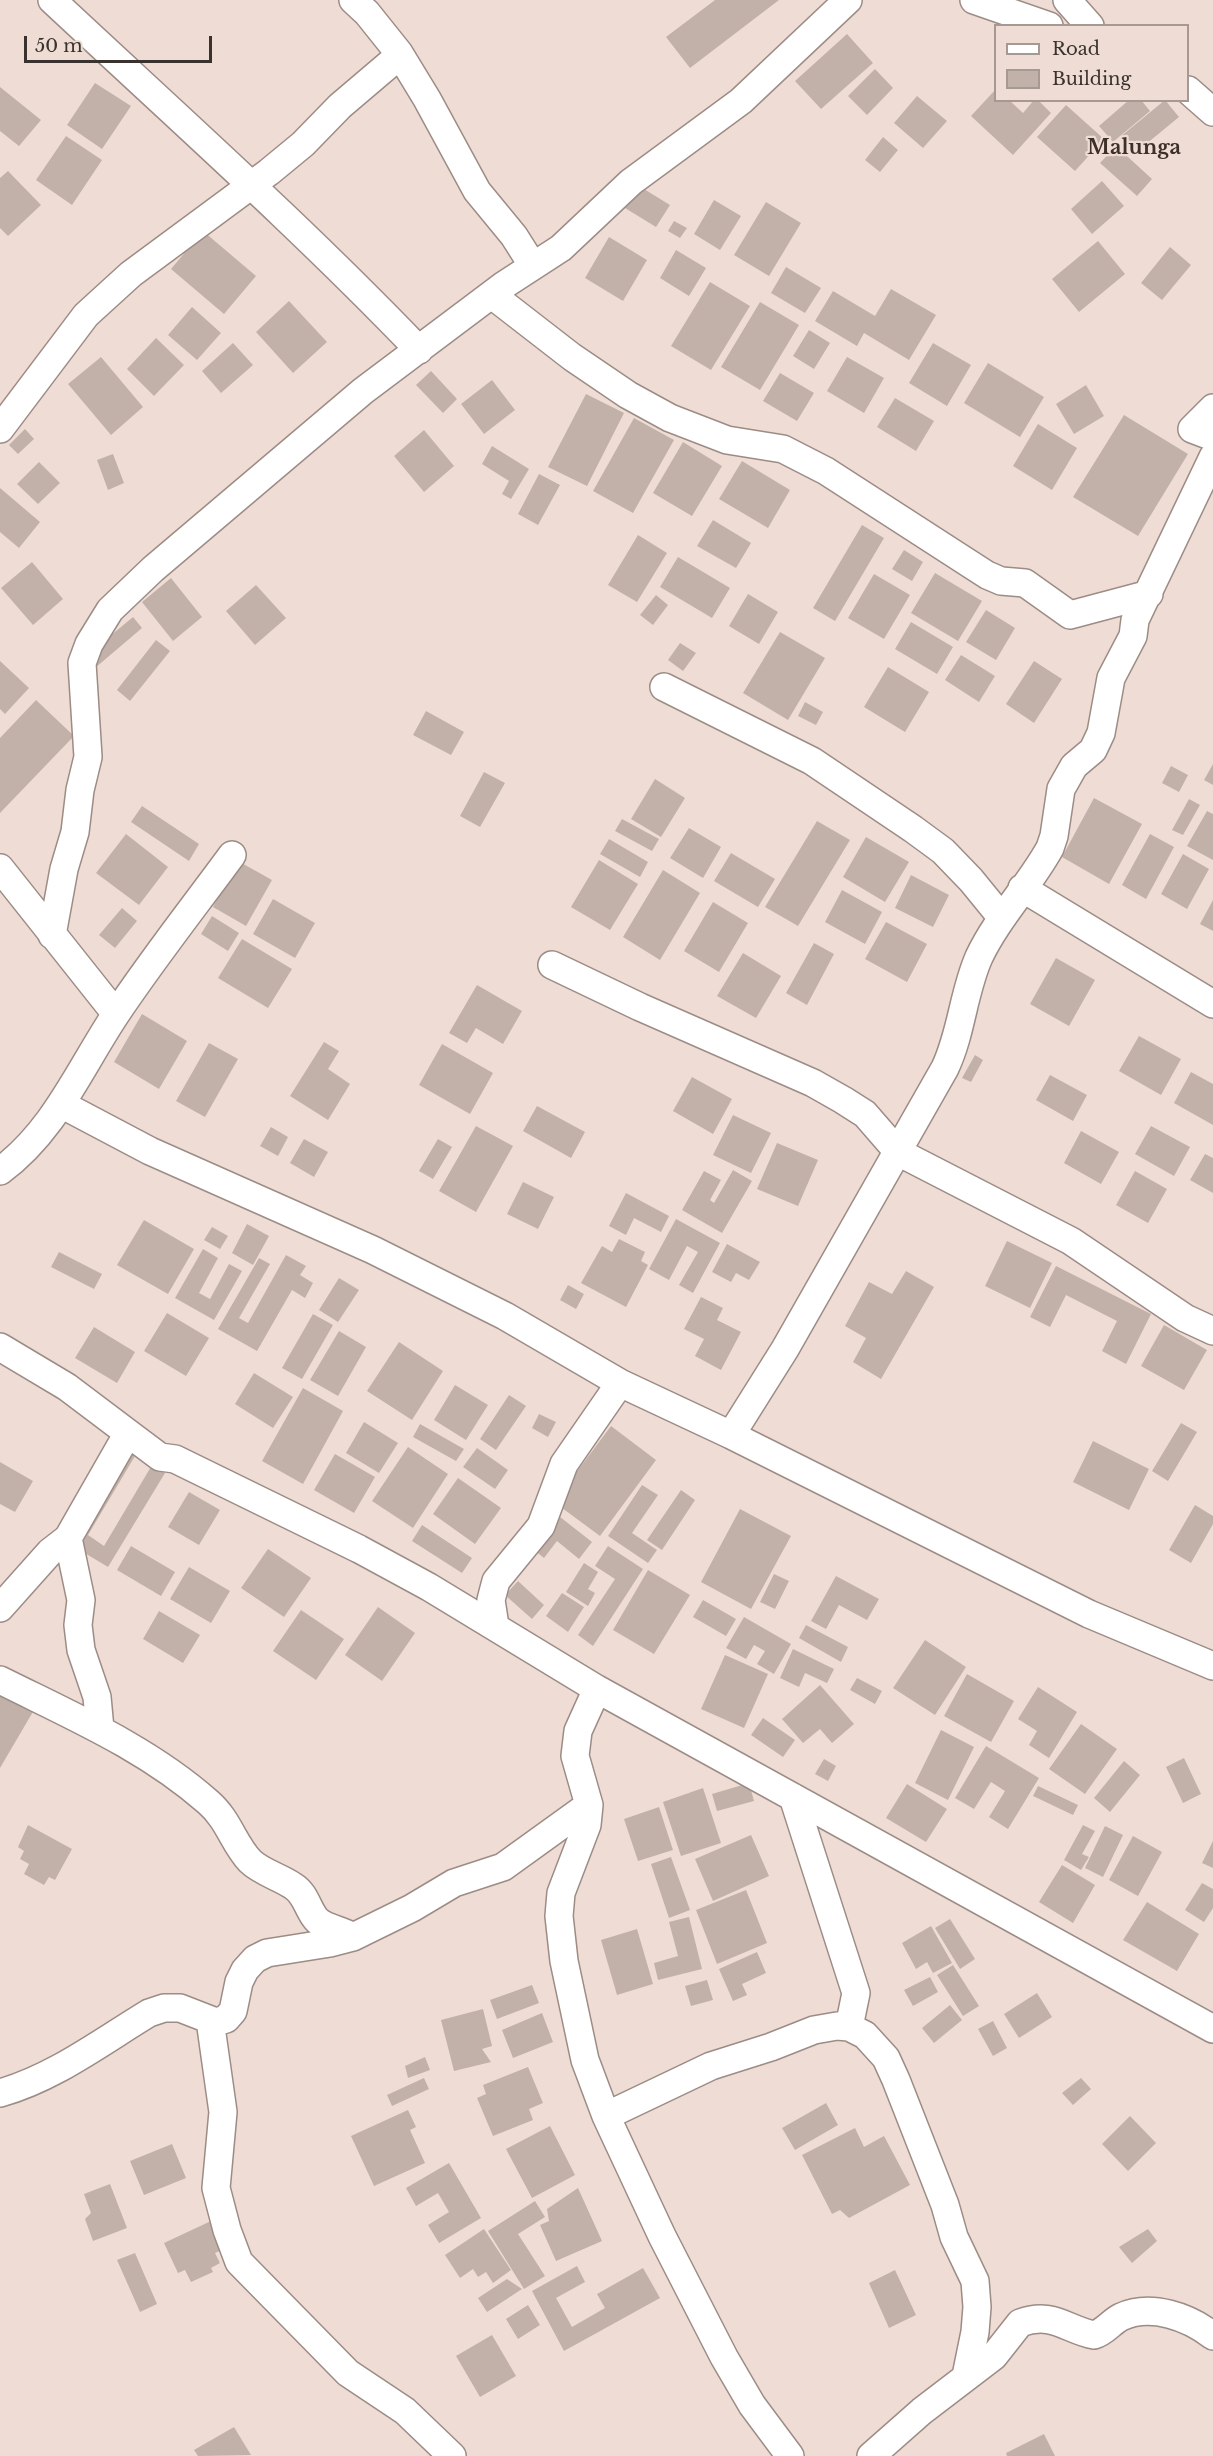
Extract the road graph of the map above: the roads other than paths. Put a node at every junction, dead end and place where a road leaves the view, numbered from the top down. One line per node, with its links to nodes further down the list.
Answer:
1 (52, 0): 11 (street)
2 (353, 0): 8 (street)
3 (848, 0): 12 (street)
4 (974, 0): 6 (street)
5 (1067, 0): 7 (street)
6 (1043, 24)
7 (1088, 24)
8 (400, 55): 11 (street); 12 (street)
9 (1189, 91): 10 (street)
10 (1213, 112)
11 (250, 186): 14 (street); 16 (street)
12 (533, 266): 13 (street)
13 (492, 296): 14 (street); 19 (street)
14 (419, 350): 25 (street)
15 (1213, 408): 17 (street)
16 (0, 429)
17 (1213, 437)
18 (1213, 457): 19 (street)
19 (1149, 594): 23 (street)
20 (664, 687): 24 (street)
21 (232, 855): 28 (street)
22 (0, 868): 25 (street)
23 (1022, 888): 24 (street); 27 (street)
24 (1002, 918): 30 (street)
25 (52, 935): 28 (street)
26 (552, 965): 30 (street)
27 (1213, 1004)
28 (116, 1014): 29 (street)
29 (61, 1104): 31 (street); 34 (street)
30 (898, 1152): 32 (street); 36 (street)
31 (0, 1171)
32 (1213, 1330)
33 (0, 1347): 35 (street)
34 (620, 1383): 36 (street); 39 (street)
35 (128, 1433): 37 (street); 39 (street)
36 (731, 1435): 40 (street)
37 (68, 1538): 38 (street); 43 (street)
38 (0, 1608)
39 (495, 1626): 42 (street)
40 (1213, 1666)
41 (0, 1680): 43 (street)
42 (597, 1689): 44 (street); 45 (street)
43 (100, 1729): 46 (street)
44 (793, 1797): 48 (street); 49 (street)
45 (589, 1805): 46 (street); 51 (street)
46 (352, 1936): 47 (street)
47 (210, 2020): 50 (street); 54 (street)
48 (849, 2027): 51 (street); 53 (street)
49 (1213, 2029)
50 (0, 2093)
51 (606, 2116): 55 (street)
52 (1213, 2336): 53 (street)
53 (966, 2376): 56 (street)
54 (452, 2456)
55 (790, 2456)
56 (871, 2456)

